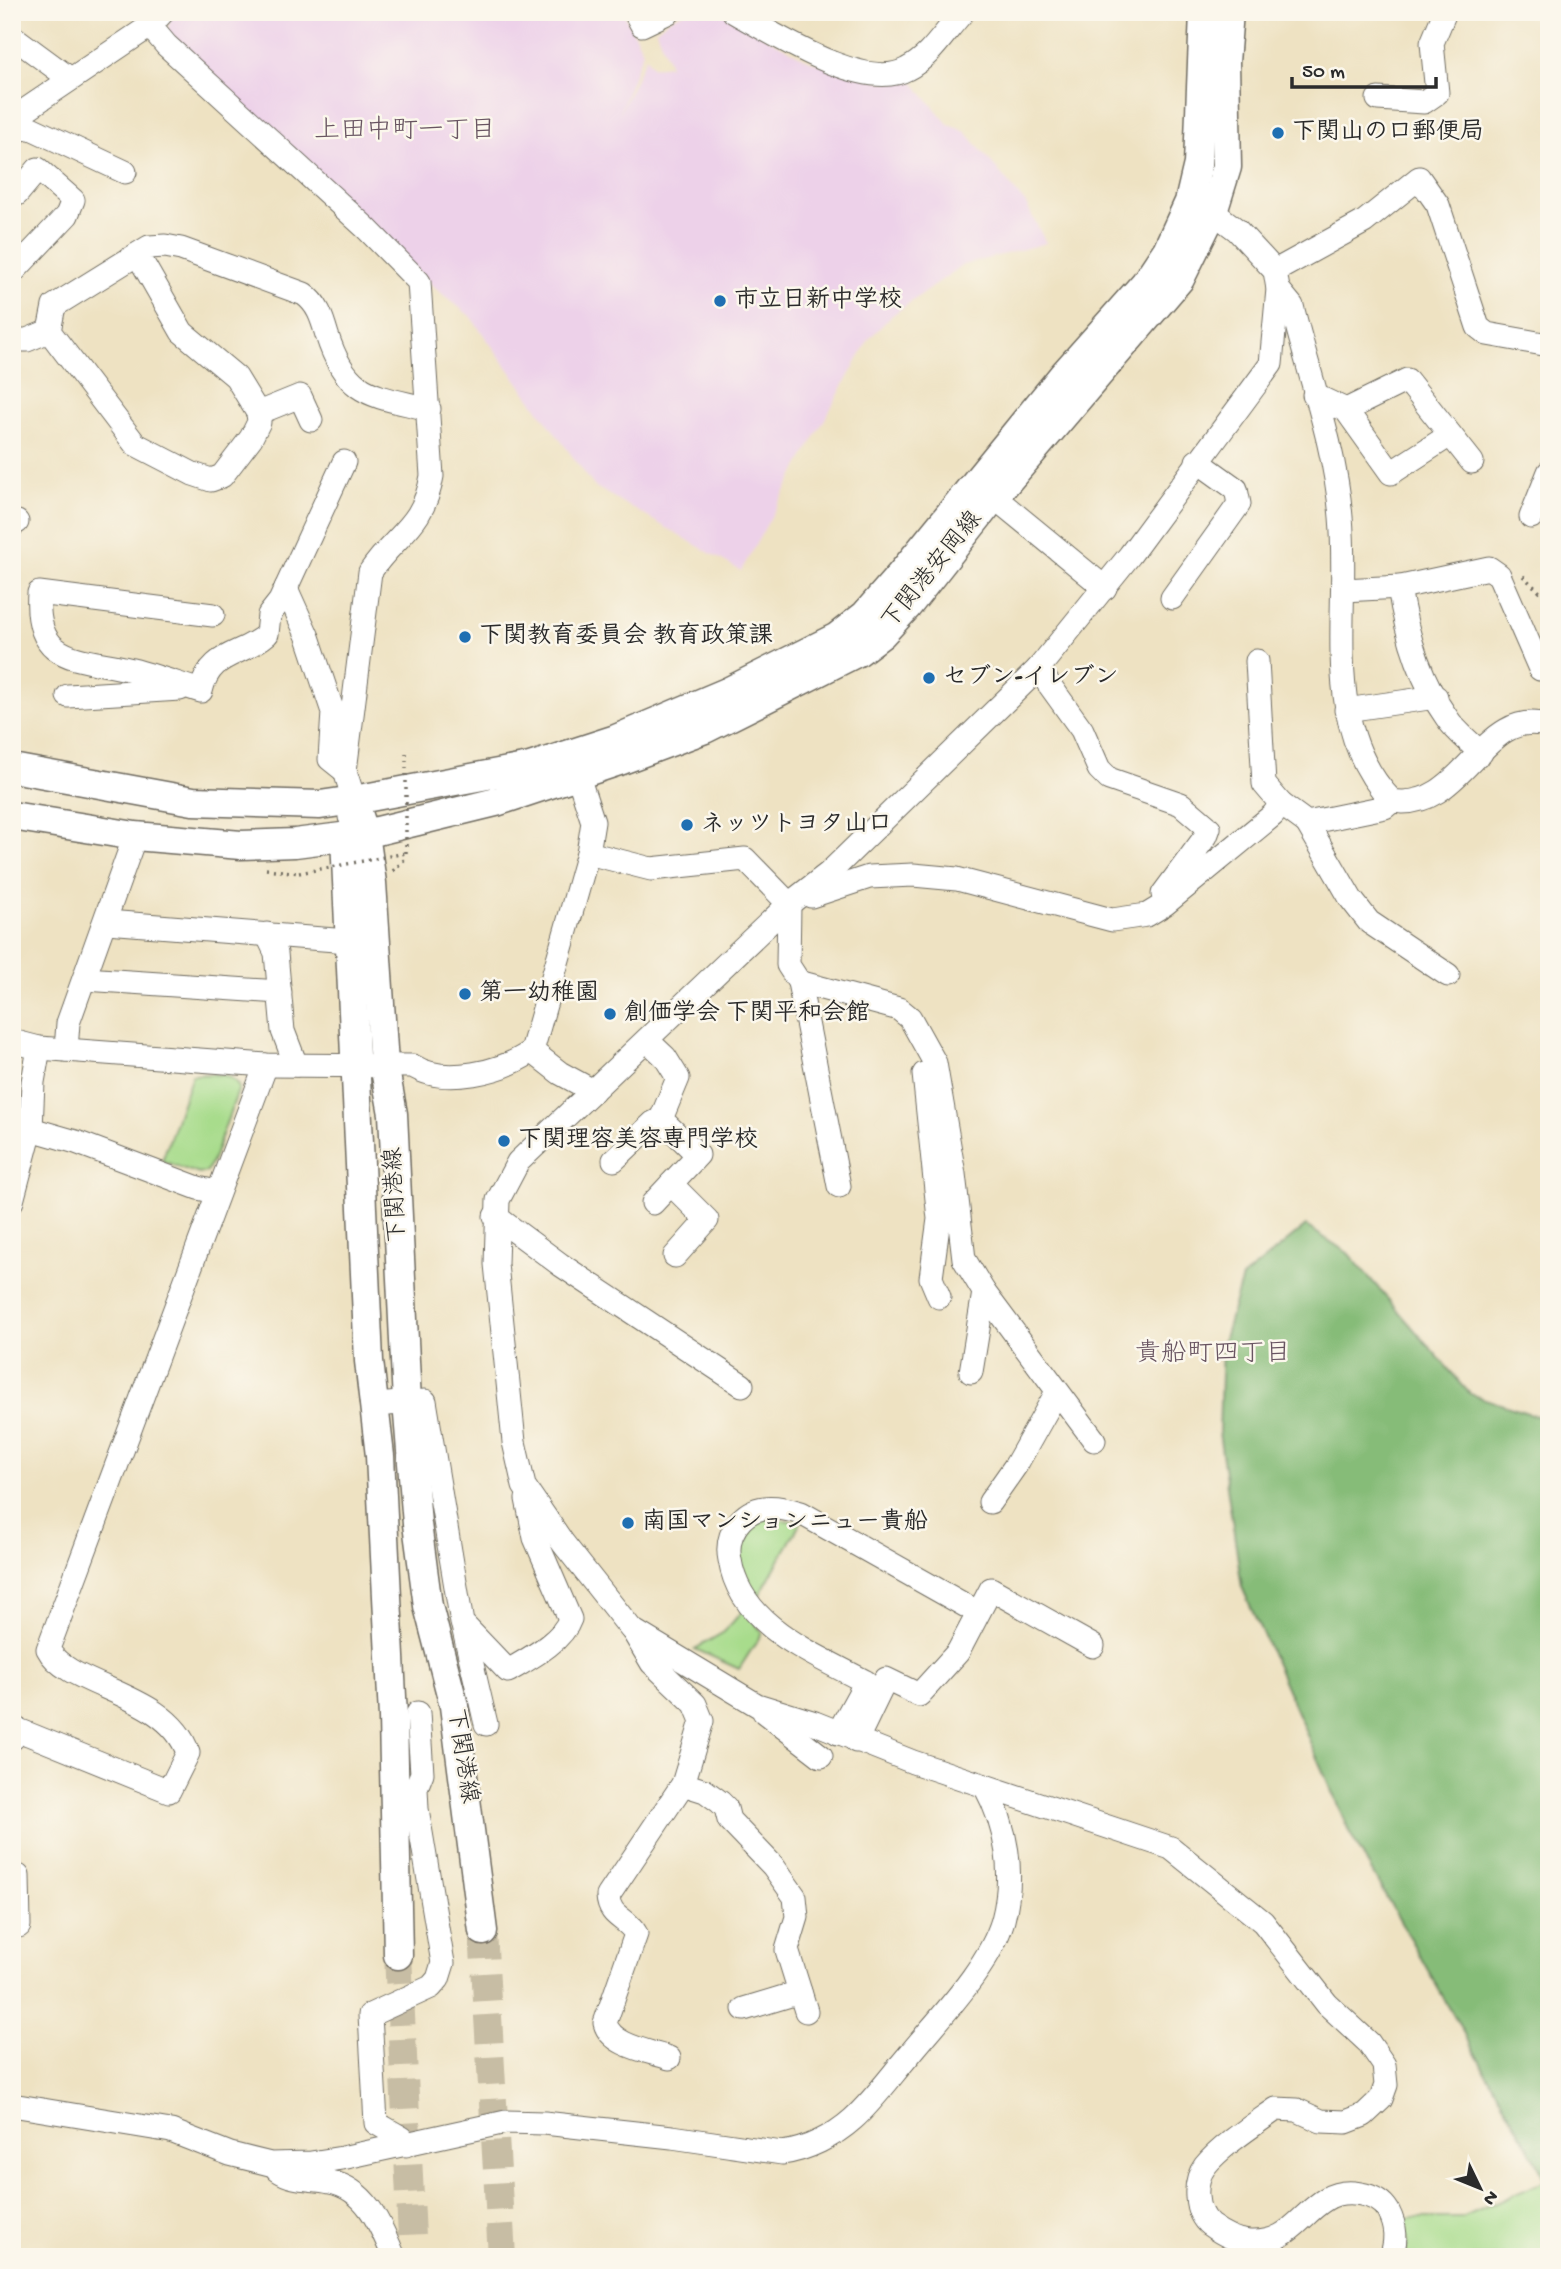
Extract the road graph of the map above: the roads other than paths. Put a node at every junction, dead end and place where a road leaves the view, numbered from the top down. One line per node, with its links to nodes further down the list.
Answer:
1 (635, 12): 2 (street)
2 (669, 12)
3 (734, 12): 4 (street)
4 (963, 12)
5 (1204, 12): 16 (main road, 下関港安岡線)
6 (1229, 12): 16 (main road, 下関港安岡線)
7 (1445, 12): 11 (street)
8 (157, 19): 10 (street); 24 (street)
9 (12, 36): 10 (street)
10 (69, 78): 12 (street)
11 (1378, 99)
12 (12, 119)
13 (12, 132): 14 (street)
14 (125, 172)
15 (12, 193): 18 (street)
16 (1201, 207): 19 (street); 33 (main road, 下関港安岡線); 50 (main road, 下関港安岡線)
17 (138, 255): 20 (street); 24 (street); 26 (street)
18 (12, 273)
19 (1277, 280): 22 (street); 23 (street); 29 (street)
20 (49, 331): 21 (street); 26 (street)
21 (12, 340)
22 (1549, 345)
23 (1314, 395): 25 (street); 38 (street)
24 (429, 409): 52 (street)
25 (1346, 410): 28 (street); 28 (street)
26 (258, 413): 27 (street)
27 (311, 420)
28 (1450, 435): 31 (street)
29 (1197, 461): 35 (street); 39 (street)
30 (344, 462): 37 (street)
31 (1472, 462)
32 (1549, 472): 34 (street)
33 (994, 497): 35 (street); 50 (main road, 下関港安岡線)
34 (1531, 517)
35 (1105, 587): 42 (street)
36 (1399, 587): 38 (street); 43 (street); 46 (street)
37 (286, 589): 44 (street); 52 (street)
38 (1343, 590): 47 (street)
39 (1172, 598)
40 (213, 615): 44 (street)
41 (1257, 661): 55 (street)
42 (1038, 669): 61 (street); 62 (street)
43 (1540, 669)
44 (190, 688): 45 (street)
45 (68, 696)
46 (1436, 697): 47 (street); 49 (street)
47 (1346, 710): 54 (street)
48 (1549, 726): 49 (street)
49 (1481, 753): 54 (street)
50 (574, 765): 53 (main road, 下関港安岡線); 58 (main road, 下関港安岡線); 60 (street)
51 (12, 768): 53 (main road)
52 (345, 771): 53 (street)
53 (354, 800): 58 (main road, 下関港線)
54 (1392, 801): 57 (street)
55 (1281, 804): 57 (street); 62 (street)
56 (12, 816): 59 (main road)
57 (1307, 822): 66 (street)
58 (355, 835): 59 (main road); 65 (main road, 下関港線); 76 (main road, 下関港線)
59 (135, 836): 63 (street)
60 (588, 853): 61 (street); 75 (street)
61 (789, 904): 62 (street); 68 (street); 71 (street)
62 (1147, 915)
63 (107, 922): 64 (street); 67 (street)
64 (267, 934): 65 (street); 69 (street)
65 (348, 941): 79 (main road, 下関港線)
66 (1448, 975)
67 (85, 979): 69 (street); 74 (street)
68 (799, 982): 70 (street); 85 (street)
69 (280, 992): 78 (street)
70 (919, 1032): 91 (street); 92 (street)
71 (647, 1040): 80 (street); 81 (street)
72 (12, 1041): 73 (street)
73 (39, 1048): 74 (street); 82 (street)
74 (65, 1050): 77 (street)
75 (532, 1051): 76 (street); 80 (street)
76 (384, 1064): 79 (street); 96 (main road, 下関港線)
77 (266, 1065): 78 (street); 86 (street)
78 (296, 1065): 79 (street)
79 (354, 1065): 97 (main road, 下関港線)
80 (593, 1091): 89 (street)
81 (661, 1119): 83 (street); 84 (street)
82 (31, 1129): 86 (street); 87 (street)
83 (614, 1160)
84 (671, 1184): 88 (street); 90 (street)
85 (839, 1186)
86 (216, 1192): 110 (street)
87 (12, 1201)
88 (653, 1203)
89 (495, 1216): 94 (street); 99 (street)
90 (675, 1256)
91 (984, 1292): 93 (street); 95 (street)
92 (939, 1297)
93 (971, 1372)
94 (742, 1385)
95 (1057, 1392): 98 (street); 100 (street)
96 (407, 1402): 97 (street); 102 (street); 106 (main road, 下関港線)
97 (376, 1405): 107 (main road, 下関港線)
98 (1094, 1440)
99 (524, 1486): 102 (street); 103 (street)
100 (990, 1502)
101 (977, 1612): 104 (street); 109 (street); 109 (street)
102 (462, 1623): 108 (street)
103 (631, 1629): 105 (street); 112 (street)
104 (1093, 1646)
105 (757, 1705): 109 (street); 111 (street)
106 (454, 1706): 107 (street); 116 (main road, 下関港線)
107 (405, 1715): 117 (main road, 下関港線); 121 (street)
108 (486, 1724)
109 (847, 1737): 113 (street)
110 (12, 1739)
111 (821, 1756)
112 (683, 1784): 118 (street); 119 (street)
113 (985, 1786): 121 (street); 124 (street)
114 (12, 1876): 115 (street)
115 (12, 1927)
116 (483, 1931)
117 (398, 1955)
118 (744, 2009)
119 (669, 2058)
120 (12, 2105): 122 (street)
121 (406, 2145): 122 (street)
122 (270, 2164): 123 (street)
123 (394, 2257)
124 (1391, 2257)

